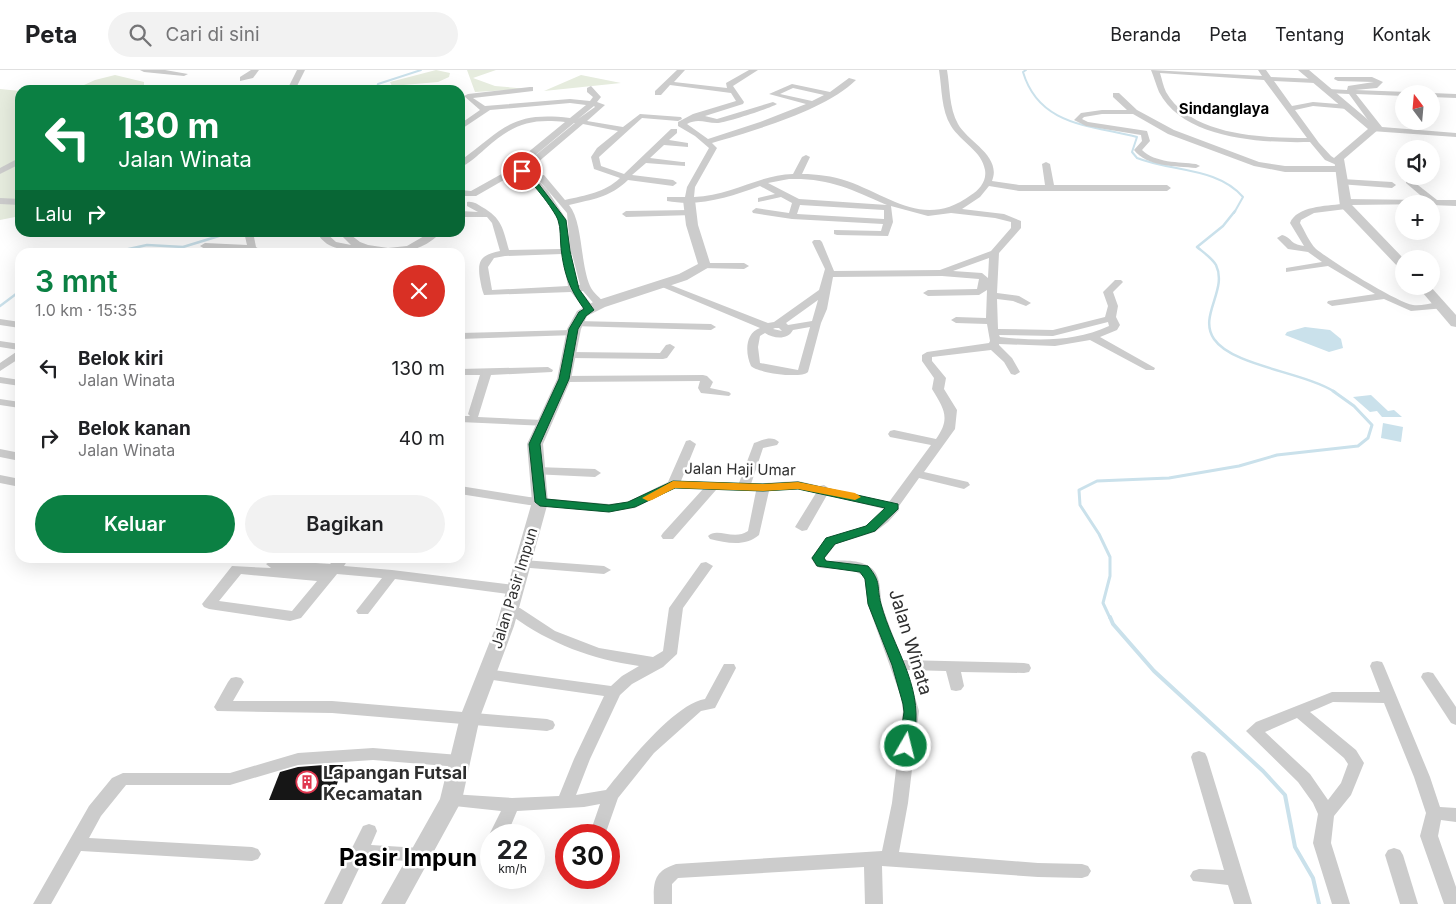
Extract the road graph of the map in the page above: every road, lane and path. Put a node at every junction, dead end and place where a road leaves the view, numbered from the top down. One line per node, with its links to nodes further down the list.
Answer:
1 (144, 70): 10 (street)
2 (255, 70): 11 (street)
3 (301, 70): 17 (street)
4 (681, 70): 16 (street)
5 (754, 70): 21 (street)
6 (943, 70): 65 (street)
7 (1155, 70): 12 (street); 45 (street)
8 (1262, 70): 12 (street)
9 (1303, 70): 15 (street)
10 (184, 74)
11 (243, 79)
12 (1267, 79): 15 (street); 36 (street)
13 (1338, 79): 23 (street)
14 (852, 80): 27 (street)
15 (1316, 81): 22 (street)
16 (668, 83): 21 (street); 26 (street)
17 (293, 85)
18 (591, 88): 31 (street)
19 (530, 89): 35 (street)
20 (783, 89): 24 (street); 27 (street); 33 (street)
21 (732, 91): 38 (street)
22 (1328, 91): 23 (street); 34 (street)
23 (1350, 91): 25 (street); 42 (street)
24 (801, 93)
25 (1395, 93)
26 (658, 94)
27 (830, 94): 33 (street)
28 (1116, 95): 37 (street)
29 (1440, 95): 30 (street)
30 (1456, 96)
31 (592, 104): 35 (street); 39 (street)
32 (773, 104): 38 (street)
33 (810, 104): 47 (street)
34 (1347, 107): 36 (street); 42 (street)
35 (484, 109): 40 (street)
36 (1291, 109): 45 (street)
37 (1134, 112): 55 (street); 56 (street)
38 (680, 120): 41 (street); 47 (street)
39 (575, 122): 41 (street); 51 (street); 58 (street)
40 (465, 124)
41 (623, 129): 57 (street)
42 (1377, 129): 44 (street); 56 (street)
43 (674, 132): 46 (street)
44 (1456, 135)
45 (1312, 140): 56 (street)
46 (663, 142): 48 (street); 50 (street)
47 (707, 142): 87 (street)
48 (685, 145)
49 (806, 156): 60 (street)
50 (645, 160): 53 (street); 61 (street)
51 (465, 161)
52 (15, 164): 59 (street)
53 (682, 164)
54 (1046, 164): 70 (street)
55 (1196, 166)
56 (1339, 166): 63 (street)
57 (597, 167): 61 (street); 68 (street)
58 (525, 168): 76 (street); 82 (street); 108 (street)
59 (0, 171)
60 (796, 176): 62 (street); 90 (street)
61 (626, 177): 64 (street); 68 (street)
62 (759, 182): 72 (street); 87 (street)
63 (1342, 182): 66 (street); 86 (street)
64 (673, 183)
65 (987, 183): 69 (street); 90 (street)
66 (1392, 185)
67 (1414, 185): 73 (street)
68 (614, 188): 82 (street)
69 (1019, 188): 70 (street); 75 (street)
70 (1049, 188): 71 (street)
71 (1167, 188)
72 (780, 194): 78 (street); 81 (street)
73 (1426, 195)
74 (465, 196): 76 (street)
75 (1014, 197)
76 (472, 199): 88 (street); 93 (street)
77 (670, 199): 87 (street)
78 (761, 200)
79 (0, 201): 80 (street)
80 (15, 202)
81 (797, 202): 94 (street); 95 (street)
82 (564, 203): 109 (street)
83 (1395, 203): 86 (street)
84 (1440, 203): 85 (street)
85 (1456, 203)
86 (1345, 204): 107 (street); 112 (street)
87 (689, 206): 92 (street); 114 (street)
88 (465, 208)
89 (756, 211): 94 (street)
90 (952, 211): 111 (street)
91 (465, 214): 93 (street)
92 (626, 214)
93 (490, 215): 110 (street)
94 (792, 216): 95 (street)
95 (888, 222): 96 (street)
96 (837, 232)
97 (324, 237): 103 (street)
98 (349, 237): 103 (street)
99 (430, 237): 106 (street)
100 (1282, 238): 107 (street)
101 (817, 242): 118 (street)
102 (205, 246): 104 (street)
103 (363, 247): 105 (street)
104 (230, 248)
105 (382, 248)
106 (406, 248)
107 (1311, 249): 113 (street)
108 (566, 251): 109 (street); 110 (street); 122 (street)
109 (576, 251): 121 (street)
110 (505, 252): 122 (street)
111 (994, 253): 117 (street); 126 (street)
112 (1395, 257)
113 (1330, 264): 116 (street); 127 (street)
114 (705, 266): 115 (street); 120 (street)
115 (744, 266)
116 (1289, 270)
117 (942, 273): 118 (street); 124 (street)
118 (828, 274): 123 (street)
119 (1118, 282): 132 (street)
120 (660, 284): 131 (street); 138 (street)
121 (586, 288): 122 (street); 131 (street)
122 (574, 289): 131 (street)
123 (824, 292): 137 (street); 138 (street)
124 (928, 293)
125 (1431, 295): 130 (street)
126 (991, 296): 128 (street); 140 (street)
127 (1385, 296): 129 (street); 130 (street)
128 (1026, 303)
129 (1332, 303)
130 (1441, 306): 135 (street)
131 (595, 307): 144 (street)
132 (1111, 318): 140 (street); 143 (street)
133 (956, 320): 140 (street)
134 (0, 322): 136 (street)
135 (1456, 323)
136 (15, 324)
137 (816, 324): 138 (street); 138 (street)
138 (775, 327)
139 (711, 328): 144 (street)
140 (993, 335): 143 (street); 153 (street); 165 (street)
141 (465, 336): 142 (street)
142 (537, 337): 144 (street); 145 (street)
143 (1091, 337): 149 (street)
144 (572, 338): 148 (street); 154 (street, Jalan Pasir Impun)
145 (465, 341)
146 (0, 344): 147 (street)
147 (15, 346)
148 (670, 347)
149 (1150, 368)
150 (548, 370): 151 (street)
151 (487, 371): 152 (street); 160 (street)
152 (465, 372)
153 (1015, 372)
154 (564, 379): 157 (street); 162 (street, Jalan Pasir Impun)
155 (0, 380): 156 (street)
156 (15, 382)
157 (725, 394)
158 (0, 402): 159 (street)
159 (15, 404)
160 (474, 414)
161 (465, 419): 162 (street)
162 (543, 424): 169 (street, Jalan Pasir Impun)
163 (894, 434): 165 (street)
164 (773, 442): 177 (street)
165 (939, 443): 171 (street)
166 (690, 444): 174 (street, Jalan Haji Umar)
167 (0, 453): 168 (street)
168 (15, 456)
169 (536, 471): 170 (street); 181 (street, Jalan Pasir Impun)
170 (596, 473)
171 (917, 474): 175 (street); 182 (street)
172 (0, 479): 173 (street)
173 (15, 482)
174 (673, 484): 176 (street, Jalan Haji Umar); 181 (street, Jalan Haji Umar)
175 (964, 485)
176 (712, 486): 177 (street, Jalan Haji Umar); 184 (street)
177 (744, 487): 178 (street, Jalan Haji Umar)
178 (763, 488): 179 (street, Jalan Haji Umar); 185 (street)
179 (824, 489): 182 (street, Jalan Haji Umar); 183 (street)
180 (465, 491): 181 (street, Jalan Haji Umar)
181 (540, 502): 186 (street, Jalan Pasir Impun)
182 (894, 507): 195 (street, Jalan Winata)
183 (802, 527)
184 (668, 536)
185 (715, 536)
186 (523, 564): 189 (street); 191 (street, Jalan Pasir Impun)
187 (706, 566): 194 (street)
188 (324, 569): 188 (street); 190 (street)
189 (604, 570)
190 (392, 574): 191 (street); 192 (street)
191 (515, 590): 193 (street, Jalan Pasir Impun)
192 (363, 611)
193 (510, 611): 194 (street); 200 (street, Jalan Pasir Impun)
194 (658, 664): 204 (street)
195 (899, 665): 196 (street); 227 (street, Jalan Winata)
196 (953, 666): 199 (street); 203 (street)
197 (1377, 666): 205 (street)
198 (729, 668): 212 (street)
199 (1024, 668)
200 (486, 674): 204 (street); 207 (street, Jalan Pasir Impun)
201 (1428, 677): 208 (street)
202 (236, 682): 207 (street)
203 (956, 686)
204 (614, 692): 214 (street)
205 (1389, 698): 206 (street); 216 (street)
206 (1300, 712): 217 (street); 217 (street)
207 (470, 717): 209 (street); 211 (street, Jalan Pasir Impun)
208 (1456, 719)
209 (547, 725)
210 (1198, 757): 230 (street)
211 (459, 761): 213 (street, Jalan Pasir Impun); 222 (street)
212 (611, 795): 214 (street); 220 (street)
213 (451, 800): 215 (street); 225 (street, Jalan Pasir Impun)
214 (566, 802): 215 (street)
215 (512, 805): 219 (street)
216 (1434, 813): 218 (street); 239 (street)
217 (1326, 814): 237 (street)
218 (1456, 814)
219 (503, 824)
220 (601, 824)
221 (369, 831): 223 (street)
222 (76, 844): 224 (street); 231 (street)
223 (359, 851): 225 (street); 232 (street)
224 (252, 854)
225 (420, 855): 233 (street, Jalan Pasir Impun)
226 (1394, 855): 238 (street)
227 (881, 859): 228 (street); 234 (street); 235 (street, Jalan Winata)
228 (1082, 870)
229 (1199, 876): 230 (street)
230 (1235, 878): 236 (street)
231 (42, 904)
232 (333, 904)
233 (393, 904)
234 (664, 904)
235 (874, 904)
236 (1243, 904)
237 (1341, 904)
238 (1409, 904)
239 (1453, 904)

